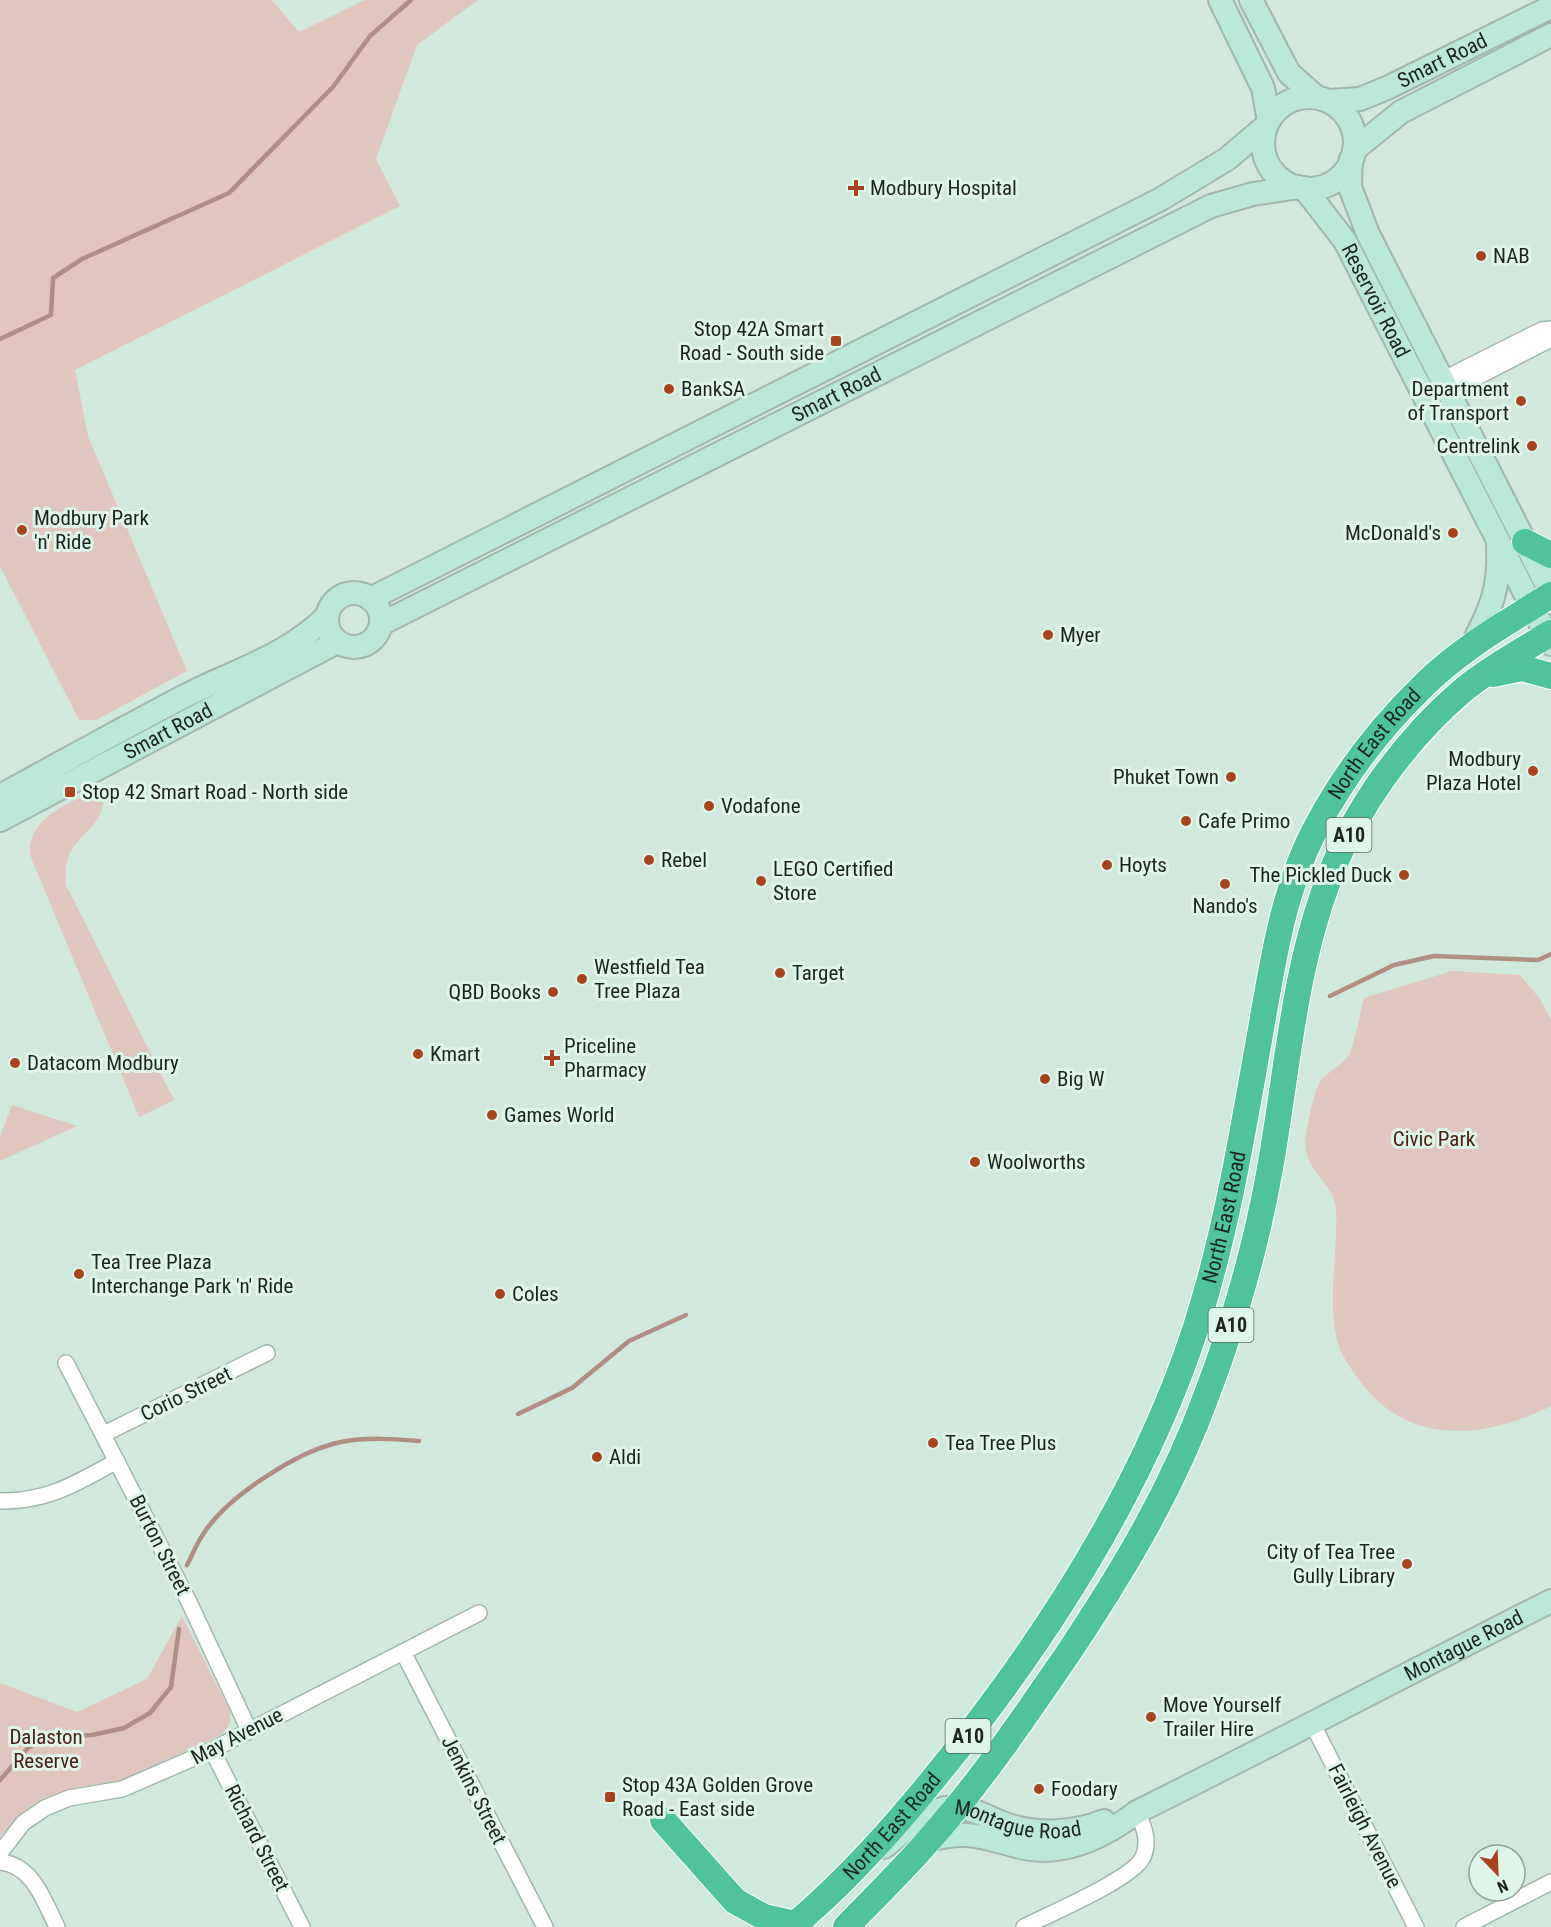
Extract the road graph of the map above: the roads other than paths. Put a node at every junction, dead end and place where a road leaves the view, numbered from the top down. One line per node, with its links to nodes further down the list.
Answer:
1 (1220, 0): 6 (main road)
2 (1251, 0): 5 (main road)
3 (1551, 7): 5 (main road, Smart Road)
4 (1551, 35): 7 (main road, Smart Road)
5 (1322, 99): 6 (main road); 7 (main road)
6 (1267, 124): 8 (main road); 16 (main road, Smart Road)
7 (1353, 155): 8 (main road); 11 (main road, Reservoir Road)
8 (1301, 188): 13 (main road, Reservoir Road); 18 (main road, Smart Road)
9 (1551, 329): 11 (street)
10 (1551, 336): 11 (street)
11 (1445, 386): 12 (main road, Reservoir Road)
12 (1525, 542): 14 (highway); 15 (main road, Reservoir Road)
13 (1498, 544): 15 (main road, Reservoir Road); 21 (main road)
14 (1551, 555)
15 (1544, 598): 19 (main road, Reservoir Road); 21 (highway, North East Road / A10)
16 (370, 599): 17 (main road); 18 (main road)
17 (327, 616): 20 (main road); 24 (main road, Smart Road)
18 (381, 624): 20 (main road)
19 (1549, 637): 23 (highway, North East Road / A10)
20 (337, 642): 25 (main road, Smart Road)
21 (1472, 645): 26 (highway, North East Road / A10)
22 (1551, 676): 23 (highway)
23 (1481, 677): 27 (highway, North East Road / A10)
24 (0, 796)
25 (0, 820)
26 (1262, 1026): 27 (highway); 33 (highway, North East Road / A10)
27 (1292, 1034): 34 (highway, North East Road / A10)
28 (267, 1353): 30 (street, Corio Street)
29 (66, 1363): 30 (street, Burton Street)
30 (104, 1434): 31 (street, Burton Street)
31 (117, 1461): 32 (street); 40 (street, Burton Street)
32 (0, 1501)
33 (1078, 1576): 34 (highway); 48 (highway, North East Road / A10)
34 (1107, 1595): 42 (highway, North East Road / A10)
35 (1551, 1601): 39 (main road, Montague Road)
36 (479, 1612): 38 (street, May Avenue)
37 (1551, 1618): 39 (main road, Montague Road)
38 (403, 1652): 40 (street, May Avenue); 54 (street, Jenkins Street)
39 (1313, 1725): 43 (main road, Montague Road); 58 (street, Fairleigh Avenue)
40 (249, 1730): 41 (street, May Avenue)
41 (212, 1750): 46 (street, May Avenue); 53 (street, Richard Street)
42 (957, 1806): 43 (main road, Montague Road); 45 (highway, North East Road / A10); 48 (main road, Montague Road)
43 (1137, 1812): 45 (main road, Montague Road); 57 (street)
44 (663, 1820): 51 (highway)
45 (930, 1840): 50 (highway, North East Road / A10)
46 (0, 1853)
47 (0, 1862): 52 (street)
48 (848, 1875): 51 (highway, North East Road / A10)
49 (1551, 1882): 59 (street)
50 (886, 1886): 55 (highway, North East Road / A10); 56 (main road)
51 (793, 1926)
52 (57, 1927)
53 (302, 1927)
54 (545, 1927)
55 (846, 1927)
56 (857, 1927)
57 (1024, 1927)
58 (1416, 1927)
59 (1464, 1927)

